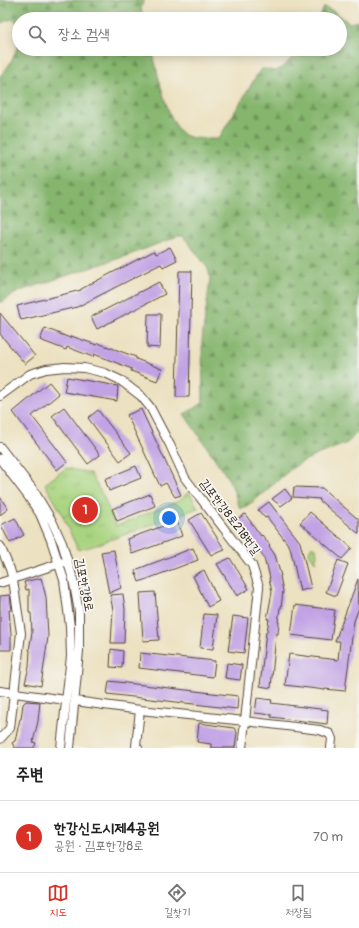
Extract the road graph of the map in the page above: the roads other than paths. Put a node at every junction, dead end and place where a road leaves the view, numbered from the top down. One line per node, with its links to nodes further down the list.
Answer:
1 (0, 396): 14 (street, 김포한강8로218번길)
2 (0, 447): 5 (street, 김포한강8로)
3 (0, 459): 6 (street, 김포한강8로)
4 (0, 546): 7 (street)
5 (68, 561): 6 (street); 12 (street, 김포한강8로)
6 (60, 564): 7 (street); 11 (street, 김포한강8로)
7 (13, 580): 8 (street); 10 (street)
8 (0, 583)
9 (0, 691): 10 (street)
10 (14, 693): 11 (street); 15 (street)
11 (66, 700): 16 (street, 김포한강8로)
12 (75, 701): 13 (street); 17 (street, 김포한강8로)
13 (140, 710): 14 (street); 18 (street)
14 (245, 721): 19 (street, 김포한강8로218번길); 20 (street)
15 (0, 739)
16 (61, 748)
17 (70, 748)
18 (138, 748)
19 (242, 748)
20 (331, 748)

